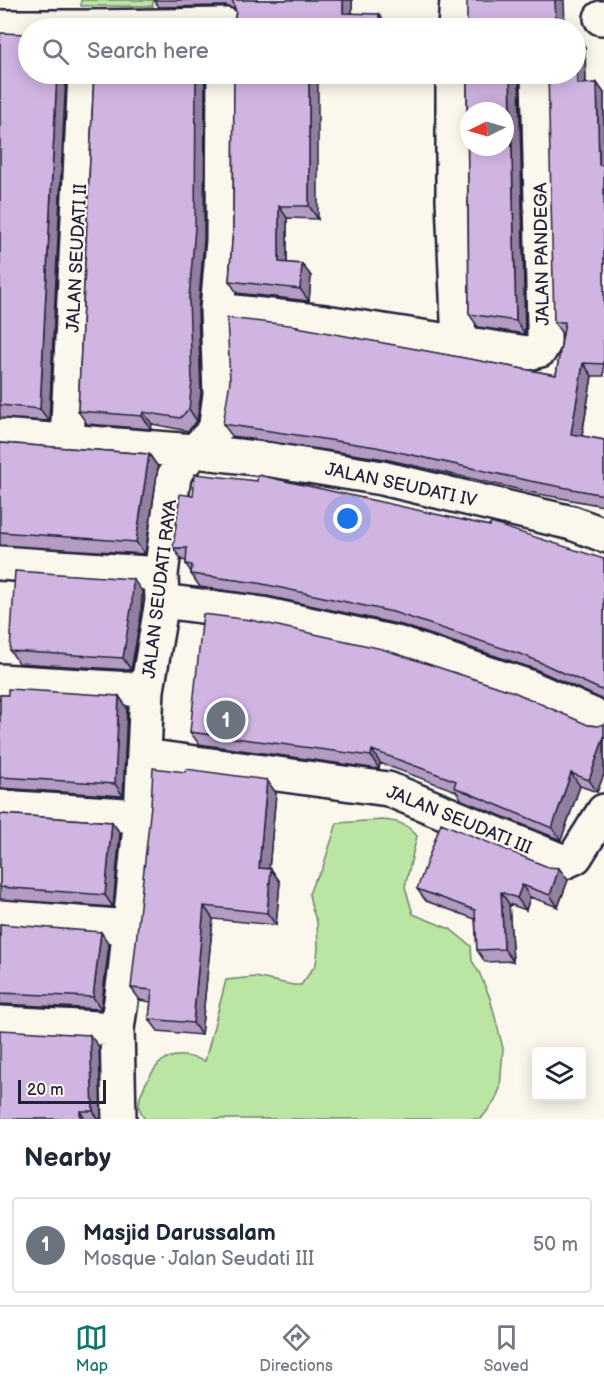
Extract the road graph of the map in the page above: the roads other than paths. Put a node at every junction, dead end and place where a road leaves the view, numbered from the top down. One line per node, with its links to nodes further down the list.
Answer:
1 (457, 0): 2 (street)
2 (456, 18)
3 (0, 27): 4 (street)
4 (18, 27)
5 (85, 84): 12 (street, JALAN SEUDATI II)
6 (224, 84): 9 (street, JALAN SEUDATI RAYA)
7 (453, 84): 10 (street)
8 (538, 84): 10 (street, JALAN PANDEGA)
9 (217, 310): 10 (street, JALAN PANDEGA); 13 (street, JALAN SEUDATI RAYA)
10 (459, 344)
11 (0, 436): 12 (street)
12 (67, 442): 13 (street)
13 (194, 451): 14 (street, JALAN SEUDATI IV); 16 (street, JALAN SEUDATI RAYA)
14 (604, 536)
15 (0, 563): 16 (street)
16 (162, 588): 18 (street, JALAN SEUDATI RAYA); 19 (street)
17 (0, 681): 18 (street)
18 (147, 690): 20 (street, JALAN SEUDATI RAYA)
19 (604, 720)
20 (144, 756): 22 (street, JALAN SEUDATI III); 23 (street, JALAN SEUDATI RAYA)
21 (0, 807): 23 (street)
22 (604, 811)
23 (141, 816): 25 (street, JALAN SEUDATI RAYA)
24 (0, 918): 25 (street)
25 (130, 927): 27 (street, JALAN SEUDATI RAYA)
26 (0, 1023): 27 (street)
27 (117, 1029): 28 (street, JALAN SEUDATI RAYA)
28 (118, 1119)

